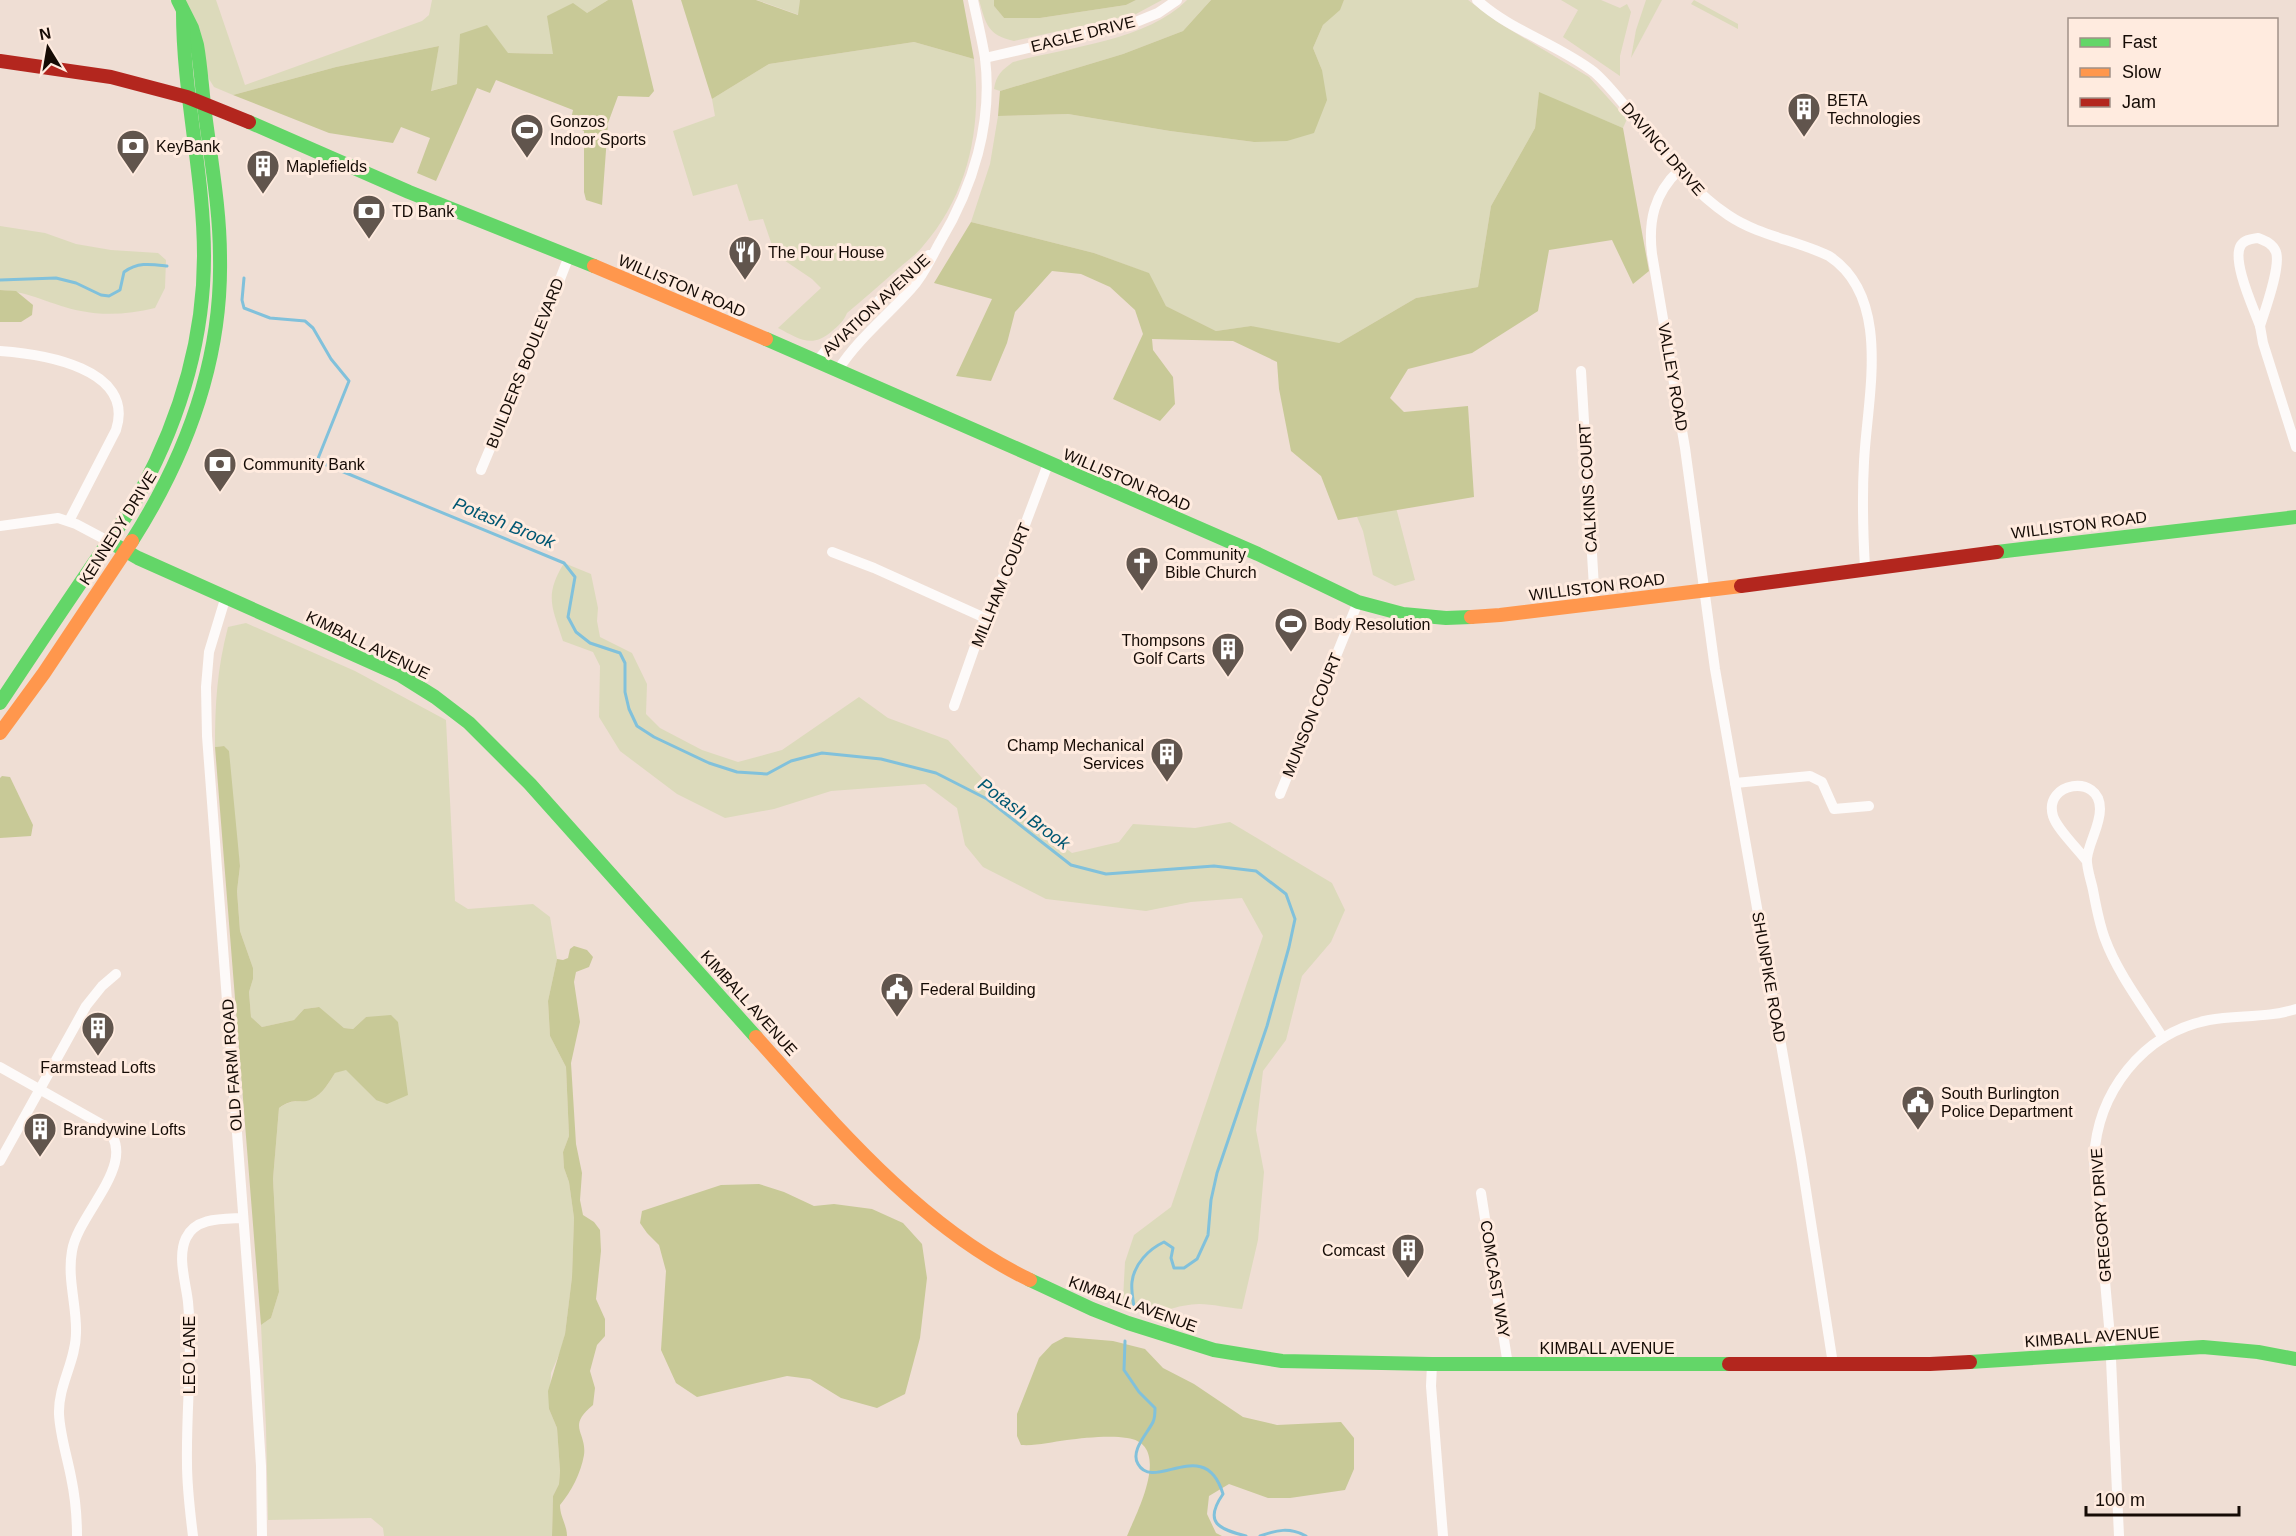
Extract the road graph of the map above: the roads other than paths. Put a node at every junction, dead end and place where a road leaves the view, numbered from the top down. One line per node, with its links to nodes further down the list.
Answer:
1 (973, 0): 5 (street, AVIATION AVENUE)
2 (1177, 0): 5 (street, EAGLE DRIVE)
3 (1477, 0): 9 (street, DAVINCI DRIVE)
4 (180, 5): 7 (main road, KENNEDY DRIVE); 8 (main road, KENNEDY DRIVE)
5 (985, 57): 12 (street, AVIATION AVENUE)
6 (0, 61): 7 (main road, WILLISTON ROAD)
7 (187, 97): 8 (main road, WILLISTON ROAD); 10 (main road, KENNEDY DRIVE)
8 (204, 103): 11 (main road, KENNEDY DRIVE); 13 (main road, WILLISTON ROAD)
9 (1679, 170): 28 (street, DAVINCI DRIVE); 29 (street, VALLEY ROAD)
10 (202, 219): 11 (main road); 25 (main road, KENNEDY DRIVE)
11 (219, 234): 26 (main road, KENNEDY DRIVE)
12 (936, 249): 16 (street, AVIATION AVENUE); 17 (street, AVIATION AVENUE)
13 (569, 256): 16 (main road, WILLISTON ROAD); 21 (street, BUILDERS BOULEVARD)
14 (2260, 326): 14 (street); 19 (street)
15 (0, 351): 23 (street)
16 (817, 361): 17 (main road, WILLISTON ROAD)
17 (838, 370): 20 (main road, WILLISTON ROAD)
18 (1581, 371): 32 (street, CALKINS COURT)
19 (2296, 447)
20 (1048, 464): 31 (main road, WILLISTON ROAD); 33 (street, MILLHAM COURT)
21 (481, 470)
22 (2296, 517): 28 (main road, WILLISTON ROAD)
23 (69, 521): 24 (street); 25 (street)
24 (0, 526)
25 (110, 542): 26 (main road, KIMBALL AVENUE); 34 (main road, KENNEDY DRIVE)
26 (126, 551): 30 (main road, KIMBALL AVENUE); 36 (main road, KENNEDY DRIVE)
27 (832, 552): 33 (street)
28 (1865, 568): 29 (main road, WILLISTON ROAD)
29 (1704, 591): 32 (main road, WILLISTON ROAD); 37 (street, SHUNPIKE ROAD)
30 (226, 596): 48 (street, OLD FARM ROAD); 51 (main road, KIMBALL AVENUE)
31 (1358, 602): 32 (main road, WILLISTON ROAD); 38 (street, MUNSON COURT)
32 (1595, 604)
33 (985, 618): 35 (street, MILLHAM COURT)
34 (0, 703)
35 (954, 706)
36 (0, 733)
37 (1735, 783): 39 (street); 52 (street, SHUNPIKE ROAD)
38 (1280, 794)
39 (1869, 806)
40 (2086, 860): 40 (street); 43 (street)
41 (116, 974): 45 (street)
42 (2296, 1009): 43 (street, GREGORY DRIVE)
43 (2163, 1038): 49 (street, GREGORY DRIVE)
44 (0, 1067): 45 (street)
45 (39, 1090): 46 (street); 54 (street)
46 (0, 1161)
47 (1481, 1193): 53 (street, COMCAST WAY)
48 (243, 1218): 55 (street, LEO LANE); 56 (street, OLD FARM ROAD)
49 (2111, 1352): 50 (main road, KIMBALL AVENUE); 52 (main road, KIMBALL AVENUE); 58 (street, GREGORY DRIVE)
50 (2296, 1359)
51 (1432, 1364): 53 (main road, KIMBALL AVENUE); 57 (street)
52 (1833, 1364): 53 (main road, KIMBALL AVENUE)
53 (1508, 1365)
54 (77, 1536)
55 (193, 1536)
56 (262, 1536)
57 (1443, 1536)
58 (2118, 1536)

